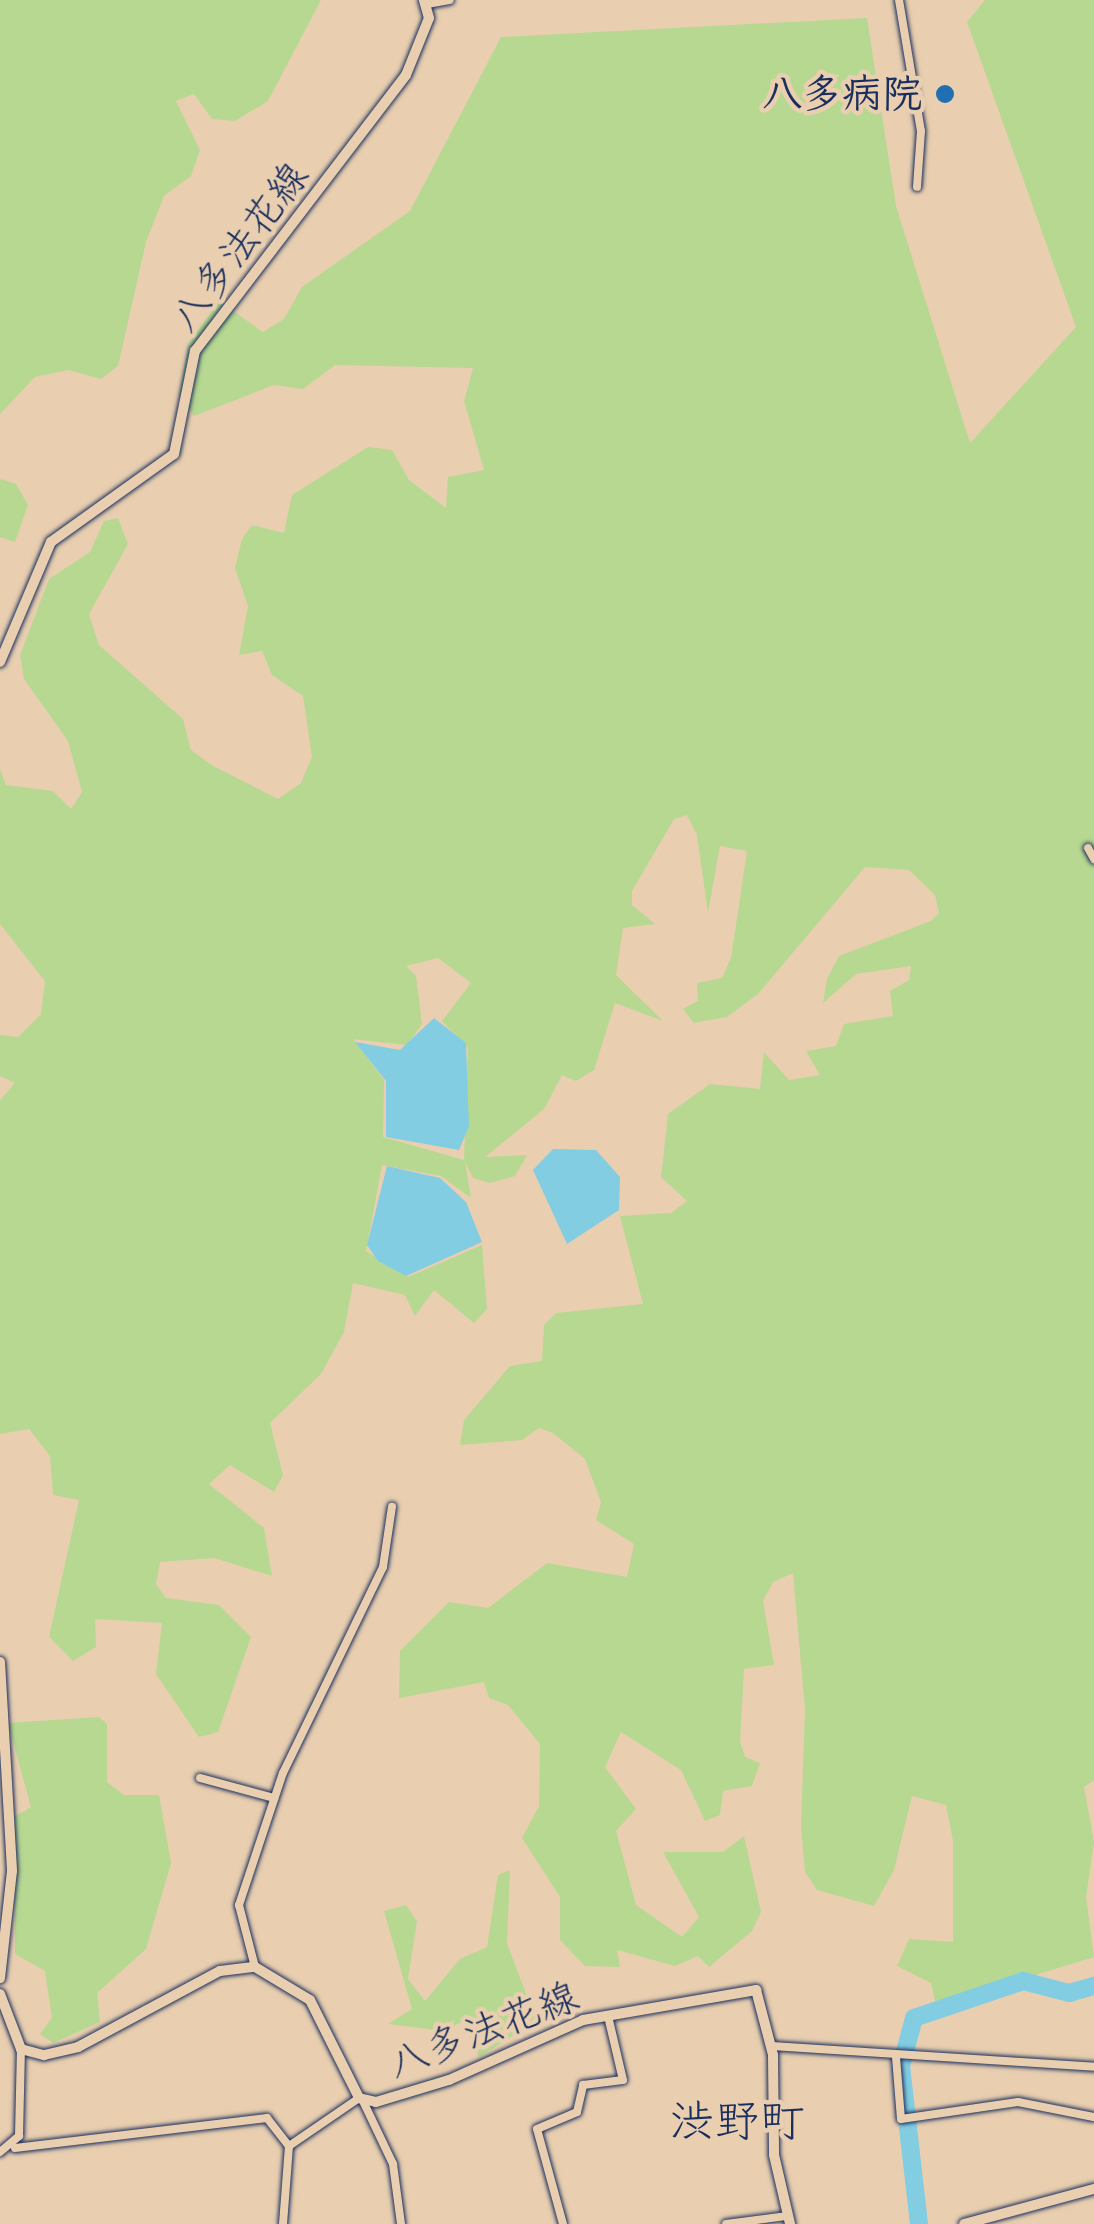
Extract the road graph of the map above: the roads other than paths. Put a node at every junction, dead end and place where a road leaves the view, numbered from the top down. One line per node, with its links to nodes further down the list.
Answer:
1 (450, 0): 3 (street)
2 (899, 0): 4 (street)
3 (425, 2): 5 (main road, 八多法花線)
4 (917, 187)
5 (0, 662)
6 (1088, 848): 7 (street)
7 (1094, 859)
8 (392, 1507): 12 (street)
9 (0, 1662): 10 (main road)
10 (2, 1752): 13 (main road)
11 (200, 1778): 12 (street)
12 (274, 1798): 14 (street)
13 (2, 1924): 15 (main road)
14 (255, 1967): 19 (main road); 22 (main road, 八多法花線)
15 (0, 1978)
16 (0, 1994): 19 (main road)
17 (608, 2016): 18 (main road, 八多法花線); 22 (main road, 八多法花線); 31 (street)
18 (772, 2046): 20 (street); 28 (main road, 八多法花線)
19 (21, 2049): 25 (street)
20 (902, 2057): 21 (street); 23 (street)
21 (1094, 2067)
22 (361, 2100): 24 (street); 30 (street)
23 (1094, 2117)
24 (289, 2146): 25 (street); 29 (street)
25 (14, 2148): 26 (street)
26 (0, 2152)
27 (1094, 2189): 33 (main road)
28 (788, 2220): 32 (street)
29 (284, 2224)
30 (401, 2224)
31 (563, 2224)
32 (726, 2224)
33 (964, 2224)

